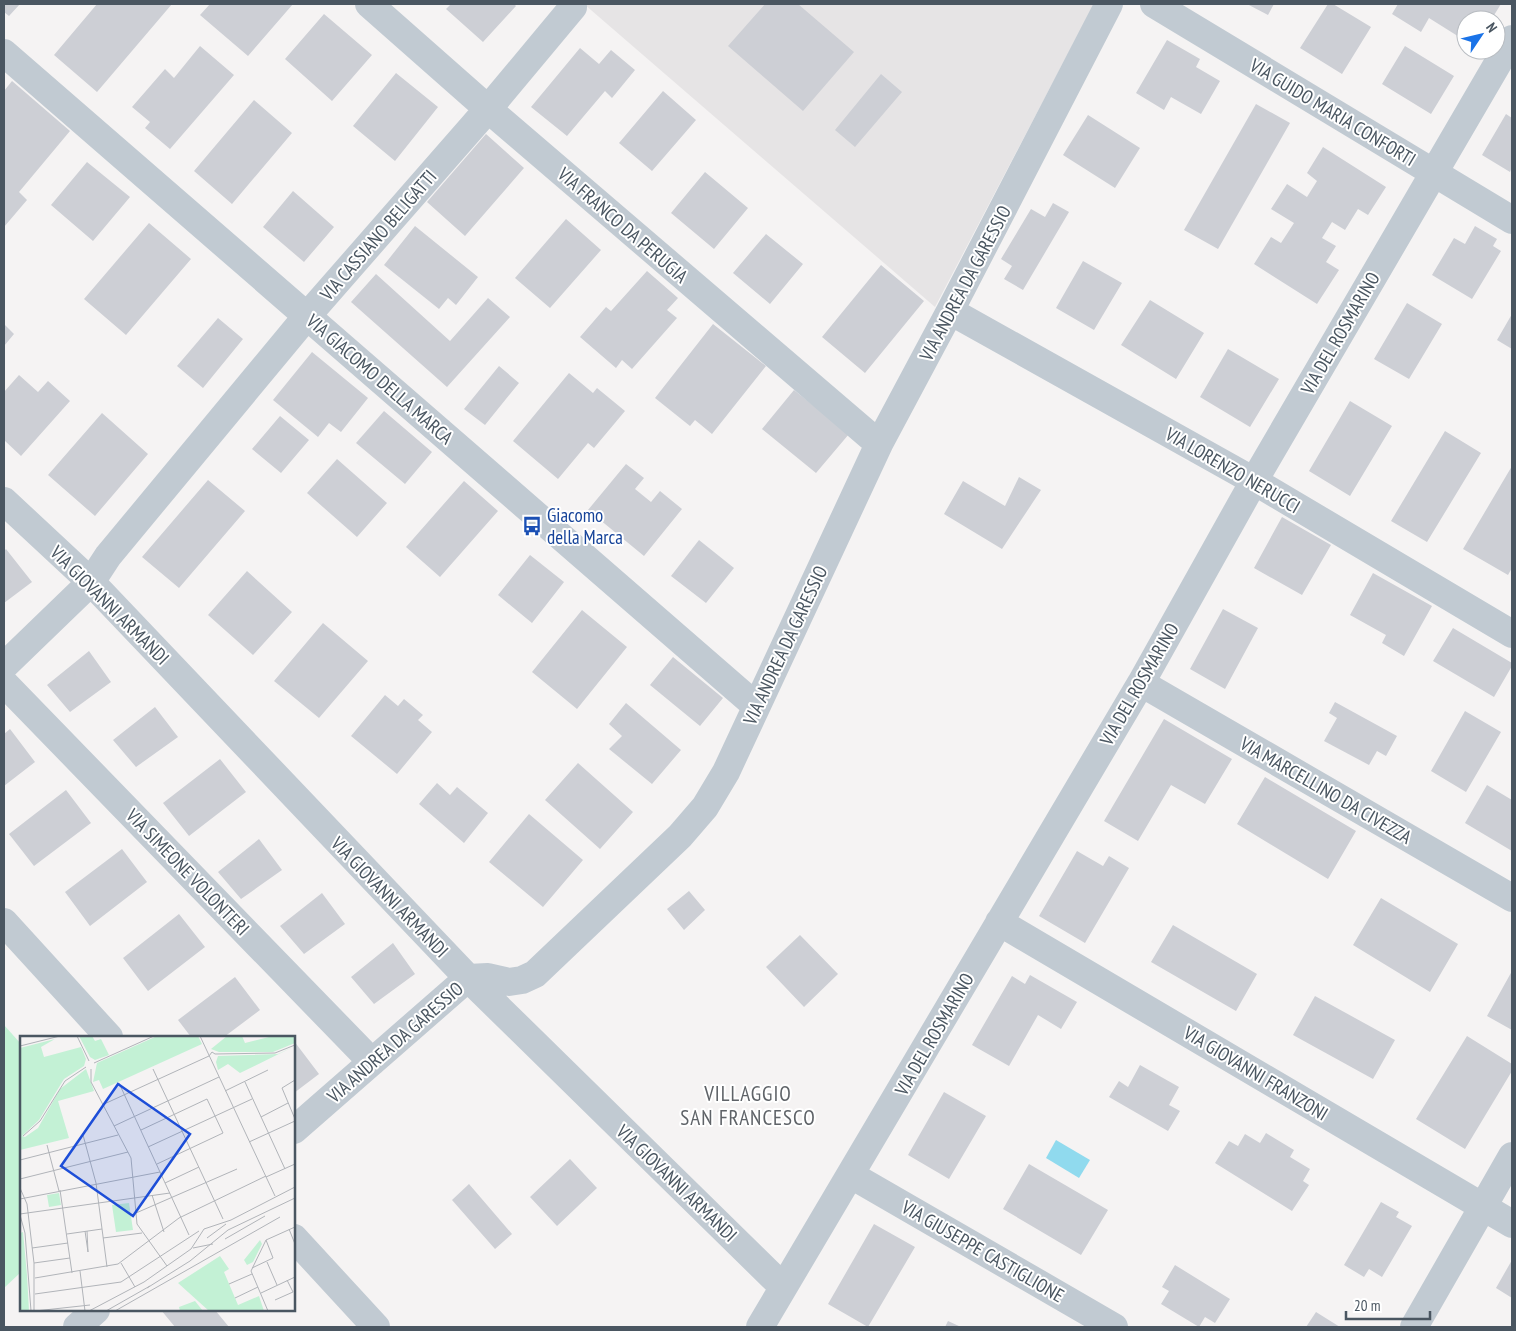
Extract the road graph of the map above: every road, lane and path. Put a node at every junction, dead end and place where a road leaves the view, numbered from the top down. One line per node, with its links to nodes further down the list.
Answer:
1 (369, 4): 7 (street, VIA FRANCO DA PERUGIA)
2 (1109, 4): 10 (street, VIA ANDREA DA GARESSIO)
3 (1154, 4): 8 (street, VIA GUIDO MARIA CONFORTI)
4 (574, 7): 7 (street, VIA CASSIANO BELIGATTI)
5 (1512, 39): 8 (street, VIA DEL ROSMARINO)
6 (4, 53): 11 (street, VIA GIACOMO DELLA MARCA)
7 (488, 109): 11 (street, VIA CASSIANO BELIGATTI); 12 (street, VIA FRANCO DA PERUGIA)
8 (1434, 174): 9 (street, VIA GUIDO MARIA CONFORTI); 13 (street, VIA DEL ROSMARINO)
9 (1512, 220)
10 (950, 312): 12 (street, VIA ANDREA DA GARESSIO); 13 (street, VIA LORENZO NERUCCI)
11 (307, 316): 15 (street, VIA CASSIANO BELIGATTI); 20 (street, VIA GIACOMO DELLA MARCA)
12 (879, 444): 20 (street, VIA ANDREA DA GARESSIO)
13 (1254, 481): 16 (street, VIA LORENZO NERUCCI); 19 (street, VIA DEL ROSMARINO)
14 (4, 501): 15 (street, VIA GIOVANNI ARMANDI)
15 (91, 582): 17 (street, VIA CASSIANO BELIGATTI); 24 (street, VIA GIOVANNI ARMANDI)
16 (1512, 634)
17 (4, 666)
18 (4, 683): 26 (street, VIA SIMEONE VOLONTERI)
19 (1141, 683): 21 (street, VIA MARCELLINO DA CIVEZZA); 23 (street, VIA DEL ROSMARINO)
20 (756, 706): 24 (street, VIA ANDREA DA GARESSIO)
21 (1512, 898)
22 (4, 922): 25 (street)
23 (999, 922): 29 (street, VIA DEL ROSMARINO); 30 (street, VIA GIOVANNI FRANZONI)
24 (468, 978): 26 (street, VIA ANDREA DA GARESSIO); 33 (street, VIA GIOVANNI ARMANDI)
25 (108, 1036)
26 (372, 1062): 27 (street, VIA ANDREA DA GARESSIO)
27 (295, 1129)
28 (1512, 1156): 30 (street)
29 (852, 1175): 33 (street, VIA DEL ROSMARINO); 38 (street, VIA GIUSEPPE CASTIGLIONE)
30 (1483, 1208): 31 (street, VIA GIOVANNI FRANZONI); 39 (street)
31 (1512, 1224)
32 (295, 1239): 36 (street)
33 (783, 1287): 37 (street, VIA DEL ROSMARINO)
34 (95, 1311): 35 (street)
35 (77, 1327)
36 (376, 1327)
37 (760, 1327)
38 (1114, 1327)
39 (1414, 1327)

